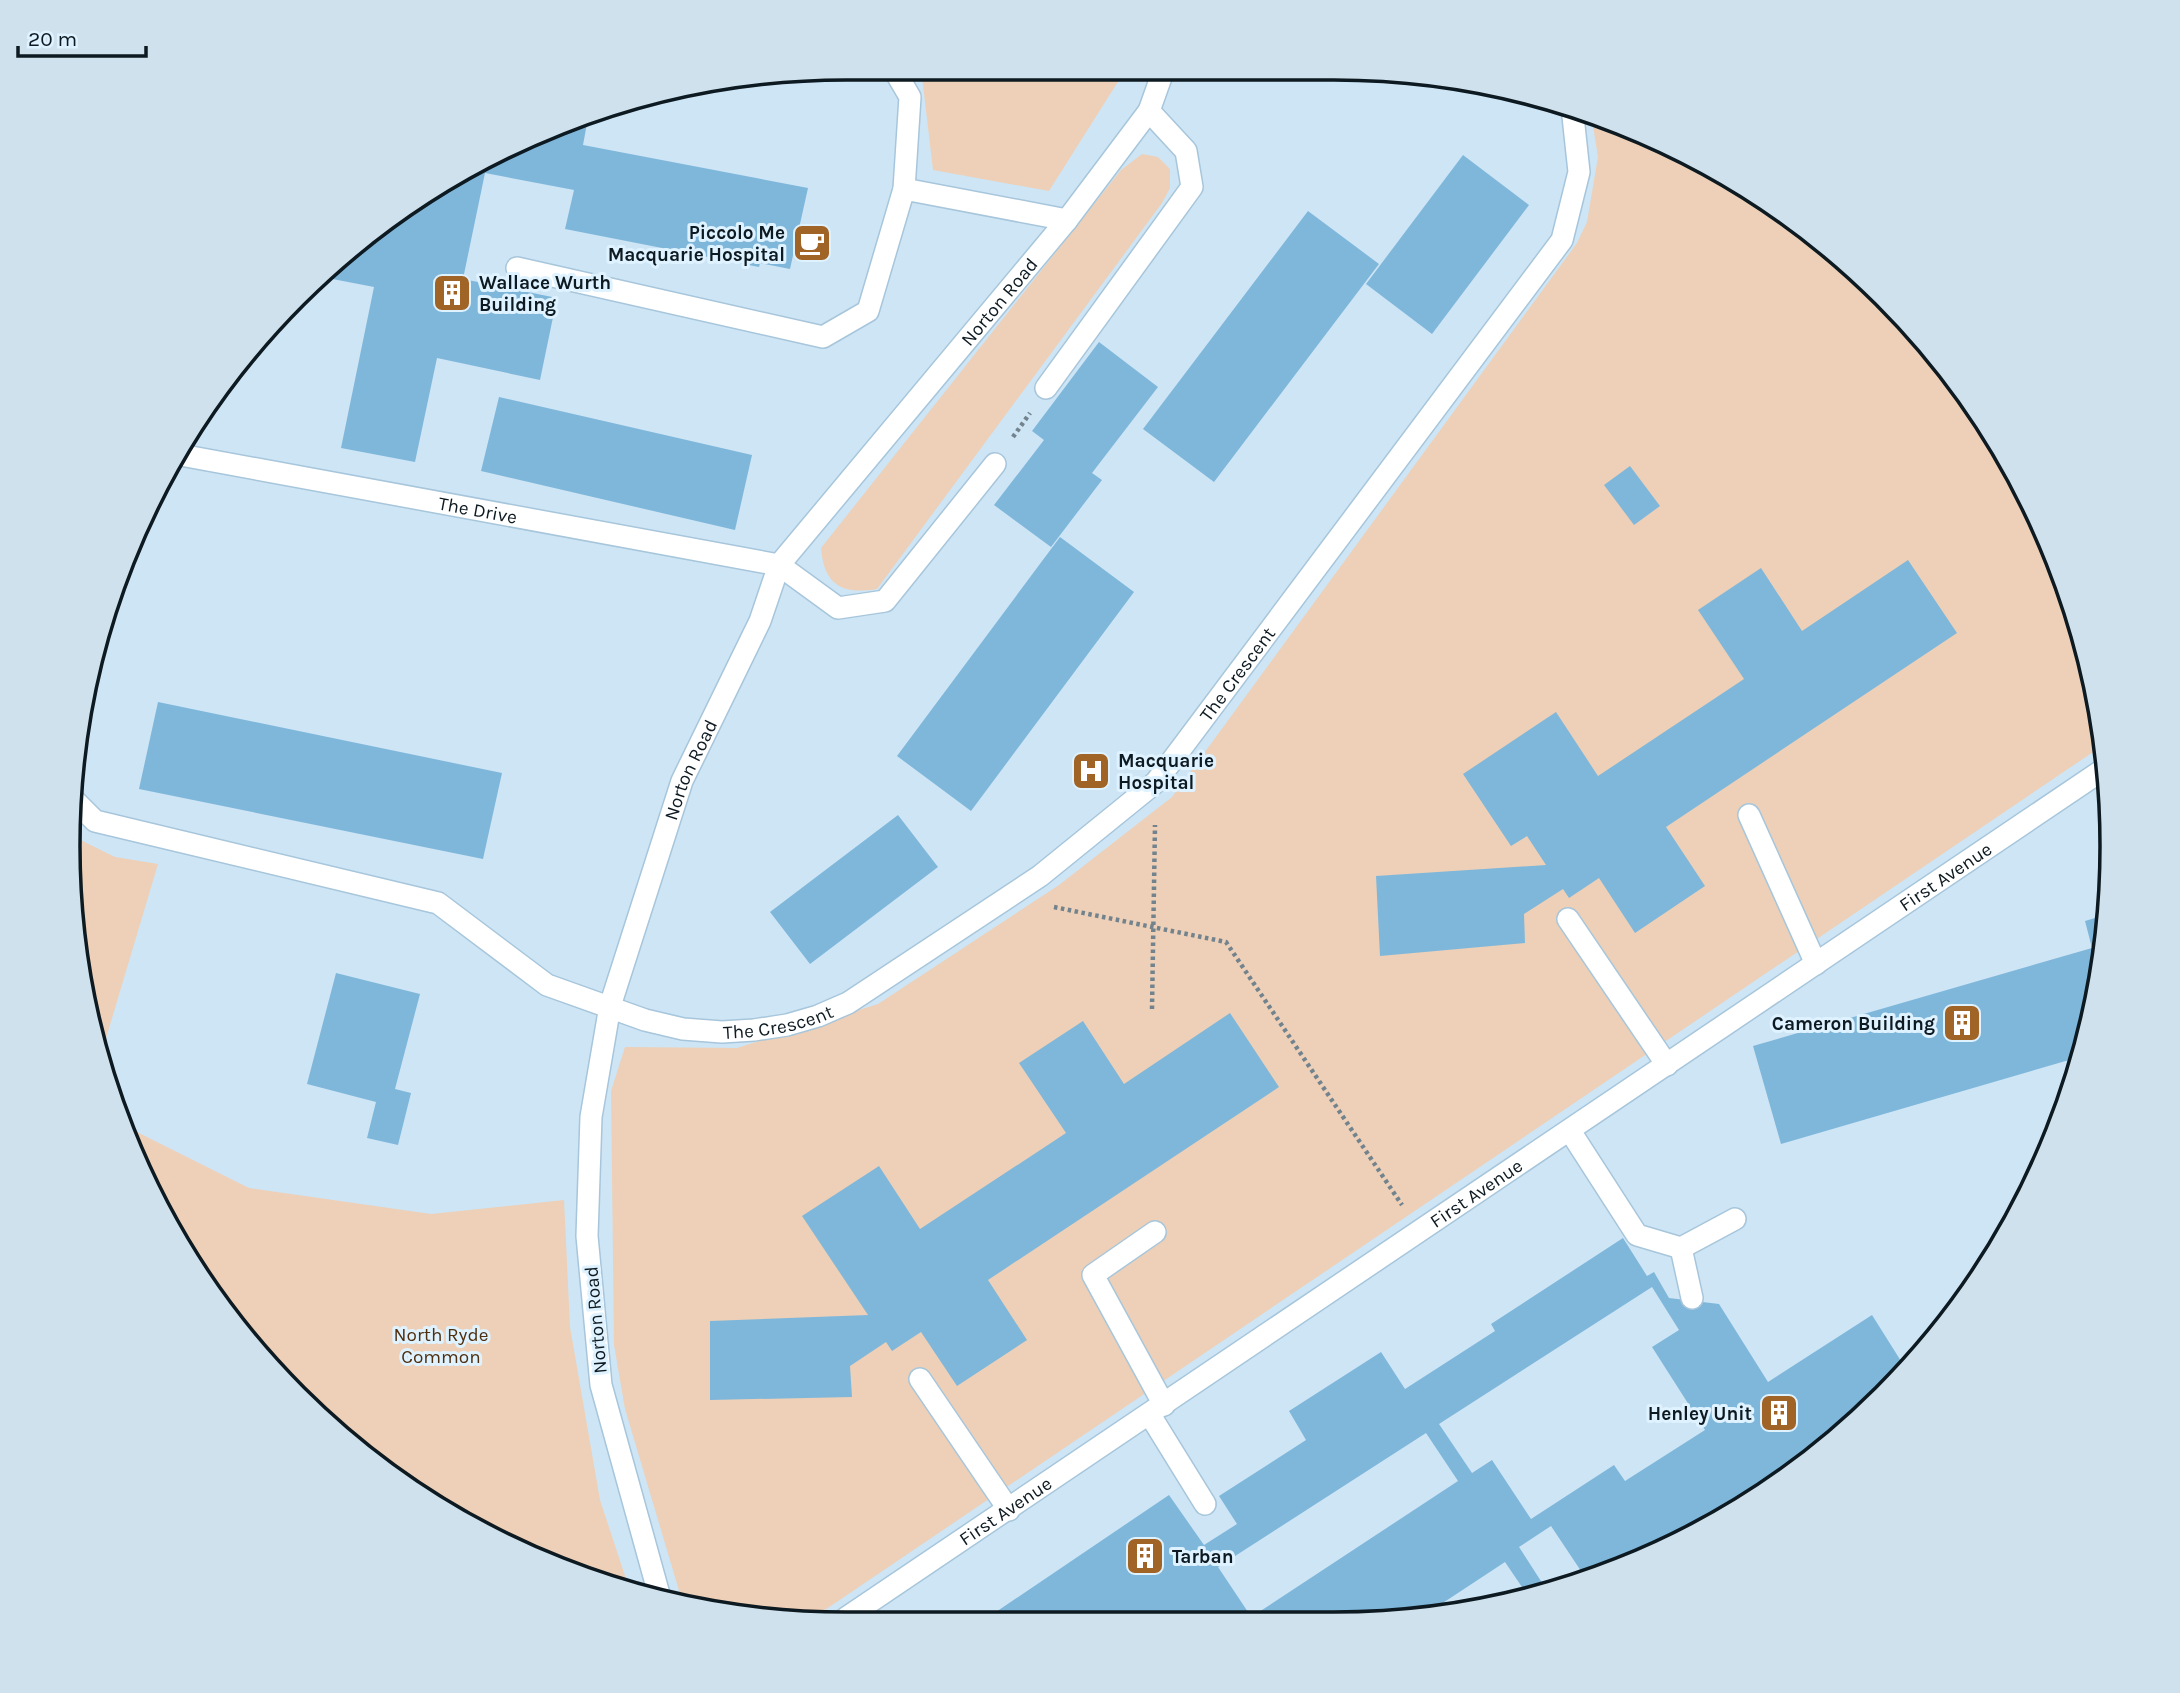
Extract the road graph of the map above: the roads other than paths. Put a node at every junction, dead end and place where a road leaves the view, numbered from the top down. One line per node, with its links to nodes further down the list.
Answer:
1 (900, 80): 5 (lane)
2 (1160, 80): 3 (lane, Norton Road)
3 (1149, 111): 6 (lane, Norton Road); 8 (lane)
4 (1573, 119): 17 (lane, The Crescent)
5 (904, 189): 6 (lane); 7 (lane)
6 (1067, 220): 11 (lane, Norton Road)
7 (517, 268)
8 (1046, 388)
9 (187, 456): 11 (lane, The Drive)
10 (995, 464): 11 (lane)
11 (779, 565): 17 (lane, Norton Road)
12 (2096, 775): 16 (lane, First Avenue)
13 (82, 808): 17 (lane, The Crescent)
14 (1749, 815): 16 (lane)
15 (1568, 919): 18 (lane)
16 (1816, 964): 18 (lane, First Avenue)
17 (610, 1006): 28 (lane, Norton Road)
18 (1668, 1065): 19 (lane, First Avenue)
19 (1570, 1131): 22 (lane); 25 (lane, First Avenue)
20 (1735, 1219): 22 (lane)
21 (1155, 1232): 25 (lane)
22 (1681, 1248): 23 (lane)
23 (1692, 1298)
24 (920, 1379): 27 (lane)
25 (1157, 1410): 26 (lane); 27 (lane, First Avenue)
26 (1205, 1504)
27 (1009, 1510): 29 (lane, First Avenue)
28 (657, 1588)
29 (855, 1612)

